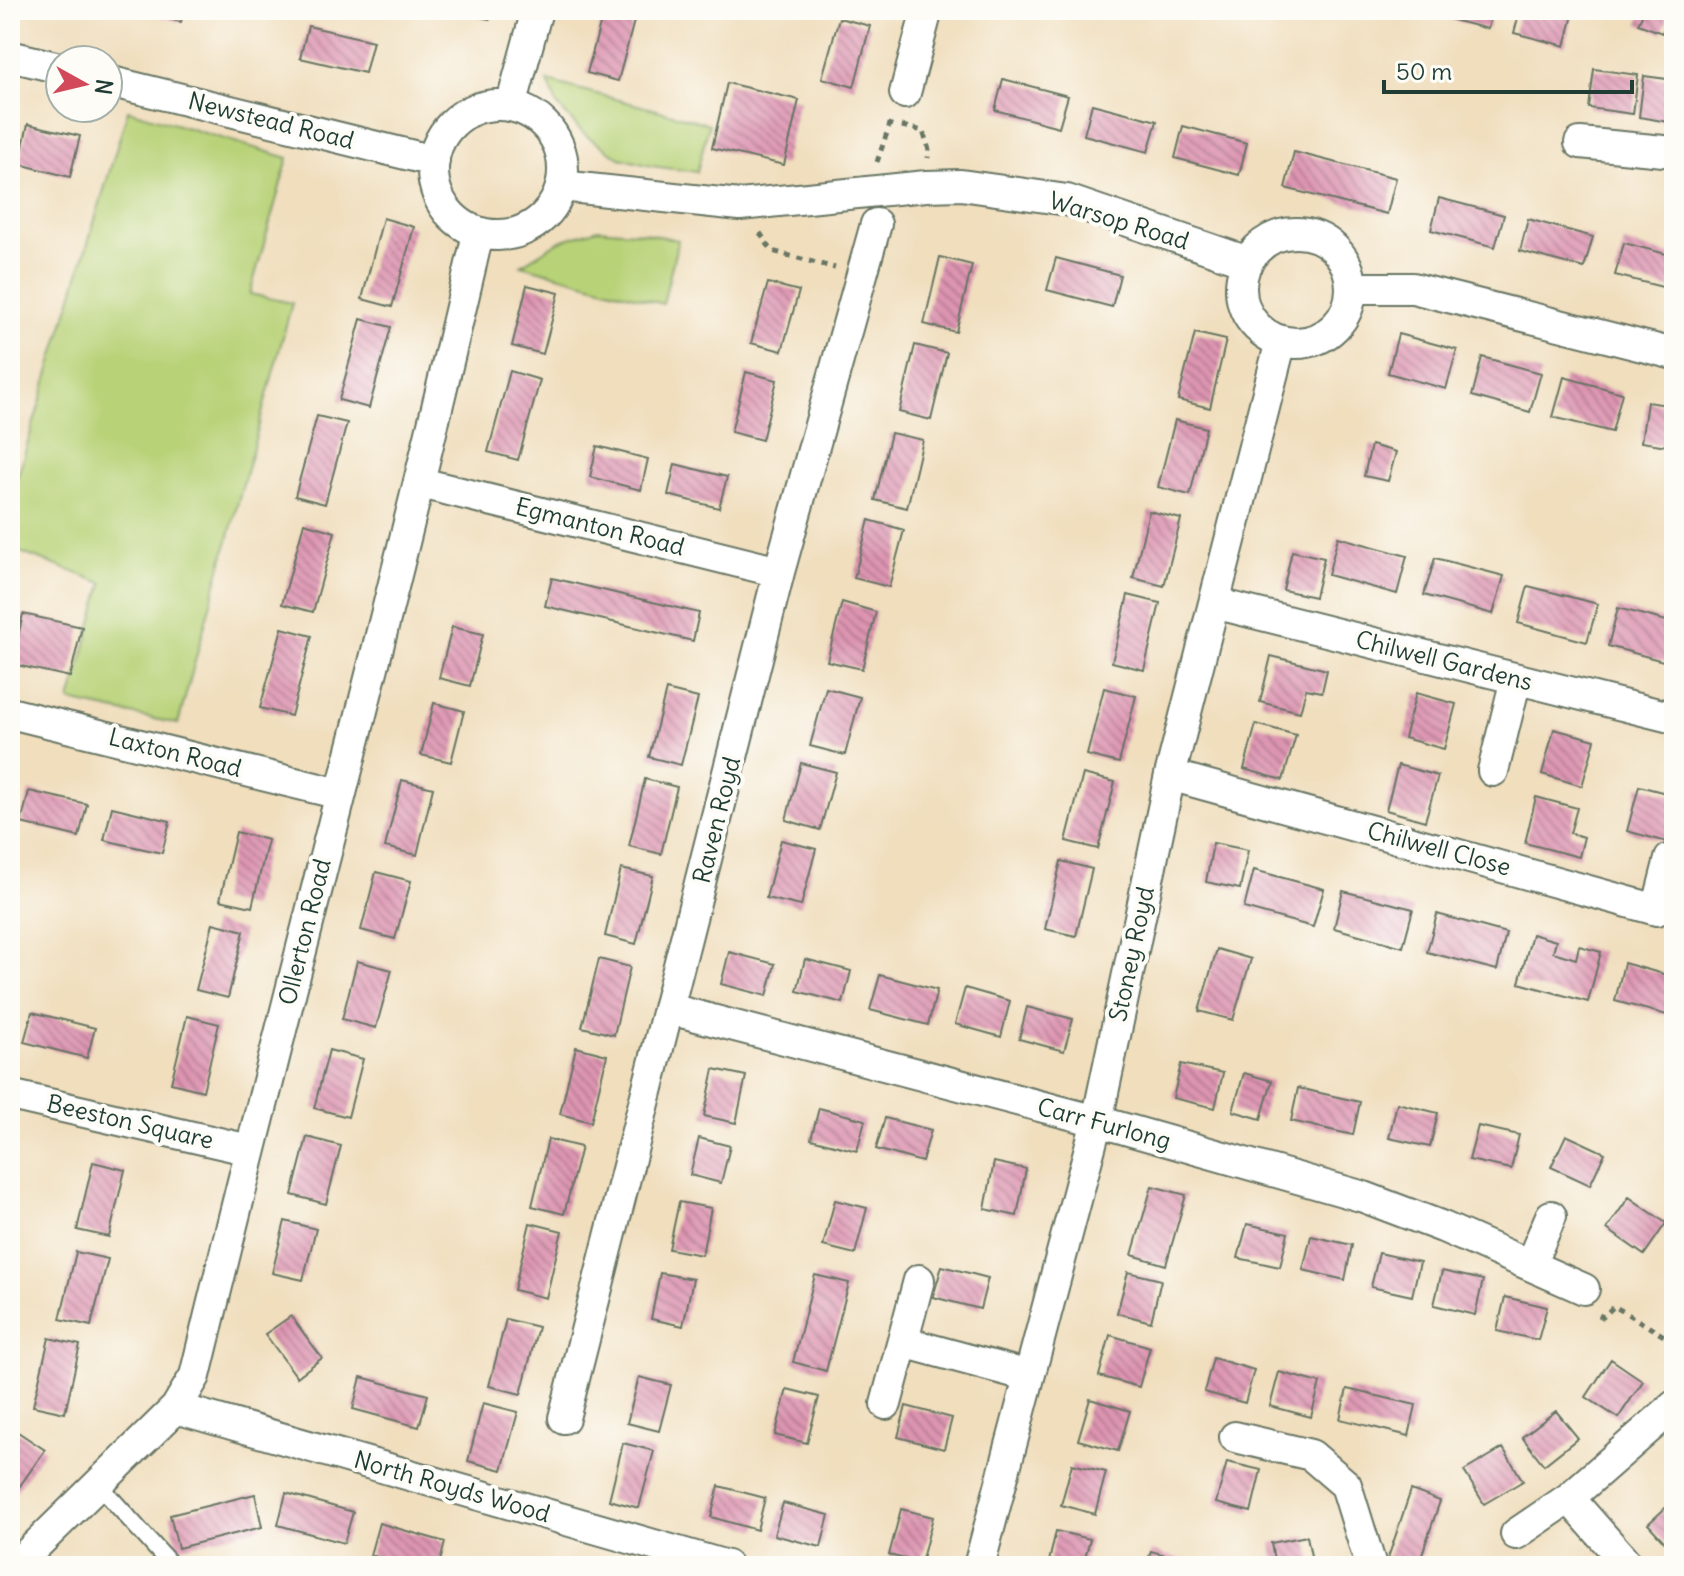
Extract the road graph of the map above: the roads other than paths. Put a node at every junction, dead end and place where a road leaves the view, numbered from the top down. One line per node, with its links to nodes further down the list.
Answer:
1 (537, 10): 7 (street)
2 (927, 10): 6 (street)
3 (10, 56): 4 (street)
4 (44, 64)
5 (124, 85): 10 (street, Newstead Road)
6 (905, 93)
7 (511, 106): 10 (street); 11 (street)
8 (1580, 143): 9 (street)
9 (1674, 152)
10 (434, 161): 13 (street)
11 (561, 186): 13 (street); 14 (street, Warsop Road)
12 (876, 224): 19 (street, Raven Royd)
13 (478, 234): 18 (street, Ollerton Road)
14 (1248, 262): 15 (street); 16 (street)
15 (1351, 288): 16 (street); 17 (street)
16 (1281, 341): 20 (street, Stoney Royd)
17 (1674, 354)
18 (421, 483): 19 (street, Egmanton Road); 26 (street, Ollerton Road)
19 (779, 572): 28 (street, Raven Royd)
20 (1214, 603): 21 (street, Chilwell Gardens); 25 (street, Stoney Royd)
21 (1516, 679): 23 (street, Chilwell Gardens); 24 (street)
22 (10, 713): 26 (street, Laxton Road)
23 (1674, 718)
24 (1493, 771)
25 (1170, 775): 27 (street, Chilwell Close); 30 (street, Stoney Royd)
26 (340, 794): 31 (street, Ollerton Road)
27 (1670, 859)
28 (670, 1009): 30 (street, Carr Furlong); 41 (street, Raven Royd)
29 (10, 1095): 31 (street, Beeston Square)
30 (1097, 1121): 33 (street, Carr Furlong); 37 (street, Stoney Royd)
31 (250, 1150): 40 (street, Ollerton Road)
32 (1551, 1216): 33 (street)
33 (1530, 1265): 35 (street, Carr Furlong)
34 (919, 1280): 36 (street)
35 (1584, 1289)
36 (903, 1342): 37 (street); 38 (street)
37 (1029, 1376): 49 (street, Stoney Royd)
38 (886, 1404)
39 (1674, 1406): 44 (street)
40 (176, 1408): 43 (street, Ollerton Road); 48 (street, North Royds Wood)
41 (564, 1418)
42 (1235, 1437): 50 (street)
43 (99, 1485): 46 (street, Ollerton Road); 47 (lane)
44 (1569, 1498): 45 (street); 51 (street)
45 (1516, 1534)
46 (15, 1566)
47 (172, 1566)
48 (727, 1566)
49 (979, 1566)
50 (1371, 1566)
51 (1629, 1566)

